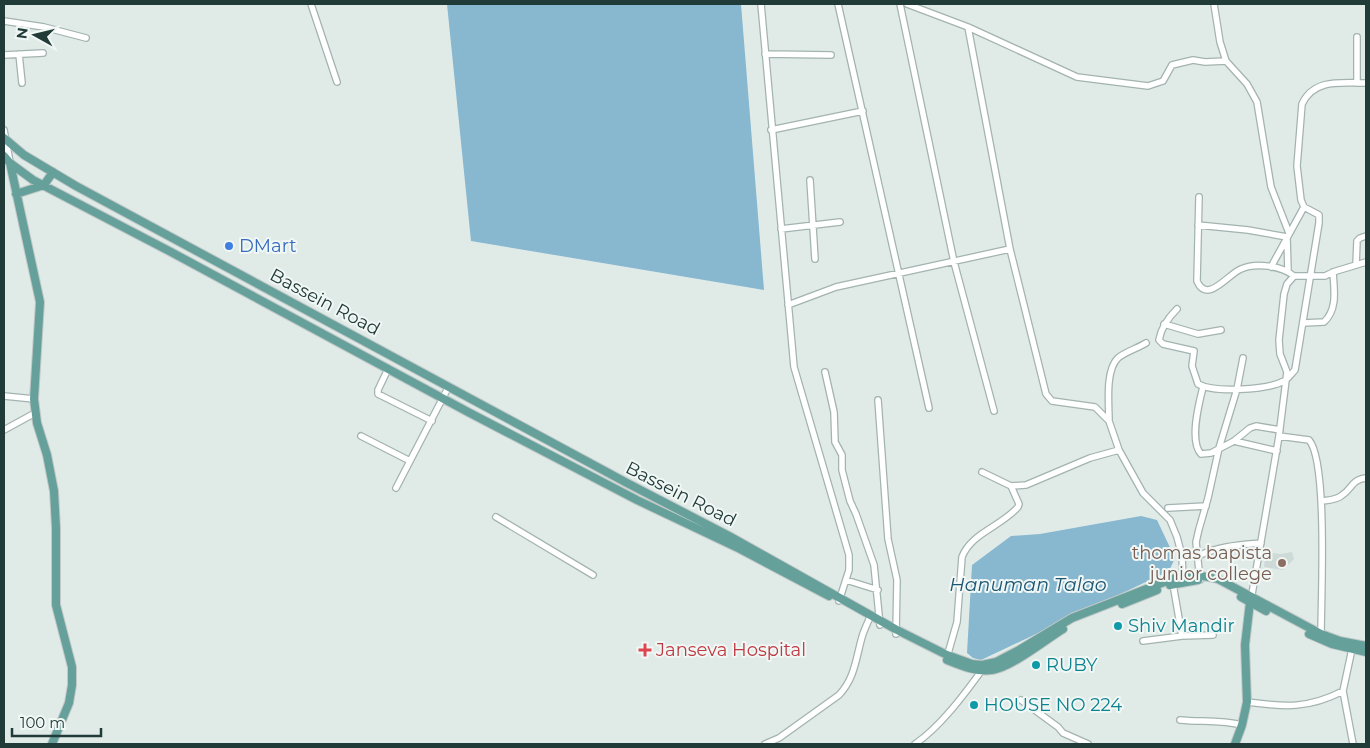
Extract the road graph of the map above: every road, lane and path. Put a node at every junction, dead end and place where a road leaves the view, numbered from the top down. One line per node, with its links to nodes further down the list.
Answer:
1 (311, 4): 17 (street)
2 (761, 4): 13 (street)
3 (838, 4): 21 (street)
4 (900, 4): 45 (street)
5 (906, 4): 8 (street)
6 (1214, 4): 16 (street)
7 (4, 21): 10 (street)
8 (968, 28): 16 (street); 42 (street)
9 (1357, 37): 19 (street)
10 (86, 38)
11 (43, 53): 12 (street)
12 (19, 54): 14 (street); 18 (street)
13 (765, 54): 15 (street); 23 (street)
14 (4, 55)
15 (830, 55)
16 (1226, 61): 39 (street)
17 (337, 82)
18 (22, 83)
19 (1357, 83): 20 (street); 32 (street)
20 (1366, 83)
21 (863, 111): 23 (street); 50 (street)
22 (4, 130): 24 (street)
23 (771, 130): 38 (street)
24 (4, 138): 26 (street); 27 (main road, Bassein Road)
25 (4, 156): 26 (main road, Bassein Road)
26 (10, 163): 29 (main road, Bassein Road); 30 (main road)
27 (53, 172): 29 (main road); 33 (main road, Bassein Road)
28 (810, 180): 36 (street)
29 (44, 185): 30 (main road); 37 (main road, Bassein Road)
30 (16, 194): 68 (main road)
31 (1199, 197): 35 (street)
32 (1304, 207): 39 (street); 53 (street)
33 (134, 217): 37 (main road); 41 (main road, Bassein Road)
34 (840, 222): 36 (street)
35 (1198, 225): 39 (street); 48 (street)
36 (813, 226): 38 (street); 44 (street)
37 (128, 229): 43 (main road, Bassein Road)
38 (781, 230): 54 (street)
39 (1288, 235): 48 (street); 49 (street)
40 (1366, 236): 47 (street)
41 (189, 247): 43 (main road); 64 (main road, Bassein Road)
42 (1010, 249): 45 (street); 75 (street)
43 (183, 258): 61 (main road, Bassein Road)
44 (816, 259)
45 (954, 262): 50 (street); 72 (street)
46 (1366, 262): 47 (street)
47 (1356, 265): 51 (street)
48 (1271, 267): 49 (street)
49 (1288, 271): 52 (street)
50 (899, 272): 54 (street); 71 (street)
51 (1333, 272): 53 (street); 56 (street)
52 (1294, 276): 53 (street); 63 (street)
53 (1311, 276): 56 (street)
54 (788, 305): 99 (street)
55 (1177, 309): 57 (street)
56 (1303, 323): 63 (street)
57 (1164, 324): 58 (street); 65 (street)
58 (1221, 330)
59 (1146, 343): 75 (street)
60 (1243, 358): 66 (street)
61 (388, 369): 69 (main road, Bassein Road); 74 (street)
62 (825, 372): 101 (street)
63 (1286, 380): 66 (street); 77 (street)
64 (449, 386): 69 (street); 80 (main road, Bassein Road)
65 (1203, 387): 66 (street); 81 (street)
66 (1236, 389): 81 (street)
67 (4, 396): 68 (street)
68 (34, 398): 73 (main road)
69 (444, 398): 74 (street); 84 (main road, Bassein Road)
70 (878, 400): 106 (street)
71 (929, 408)
72 (994, 411)
73 (36, 413): 76 (street); 122 (main road)
74 (432, 421): 85 (street)
75 (1109, 421): 82 (street)
76 (4, 430)
77 (1280, 433): 79 (street); 83 (street); 90 (street)
78 (361, 436): 85 (street)
79 (1234, 441): 81 (street); 83 (street)
80 (555, 444): 84 (main road); 102 (main road, Bassein Road)
81 (1219, 448): 91 (street)
82 (1118, 450): 88 (street); 98 (street)
83 (1277, 451): 94 (street)
84 (550, 455): 102 (main road, Bassein Road)
85 (410, 461): 89 (street)
86 (982, 472): 88 (street)
87 (1366, 478): 90 (street)
88 (1010, 486): 114 (street)
89 (396, 488)
90 (1322, 502): 109 (street)
91 (1206, 506): 92 (street); 95 (street)
92 (1168, 508)
93 (496, 517): 96 (street)
94 (1261, 543): 95 (street); 103 (street)
95 (1198, 556): 97 (street)
96 (593, 575)
97 (1200, 577): 98 (main road); 103 (main road)
98 (1183, 578): 100 (main road); 115 (main road)
99 (846, 580): 101 (street); 102 (street)
100 (1173, 584): 108 (street); 115 (main road)
101 (878, 590): 105 (street)
102 (840, 599): 104 (main road, Bassein Road)
103 (1251, 600): 109 (main road); 118 (main road)
104 (870, 618): 105 (main road, Bassein Road); 121 (street)
105 (880, 623): 106 (main road, Bassein Road)
106 (896, 632): 114 (main road, Bassein Road)
107 (1212, 635): 108 (street)
108 (1182, 636): 110 (street)
109 (1320, 637): 111 (main road); 112 (main road)
110 (1143, 641)
111 (1366, 646)
112 (1352, 649): 113 (main road); 116 (street)
113 (1366, 652)
114 (947, 657): 115 (main road, Bassein Road)
115 (982, 667): 124 (street)
116 (1343, 691): 118 (street); 127 (street)
117 (1021, 700): 125 (street)
118 (1247, 702): 120 (main road)
119 (1180, 720): 120 (street)
120 (1242, 725): 126 (main road)
121 (781, 741): 123 (street)
122 (52, 744)
123 (765, 744)
124 (915, 744)
125 (1088, 744)
126 (1235, 744)
127 (1353, 744)

